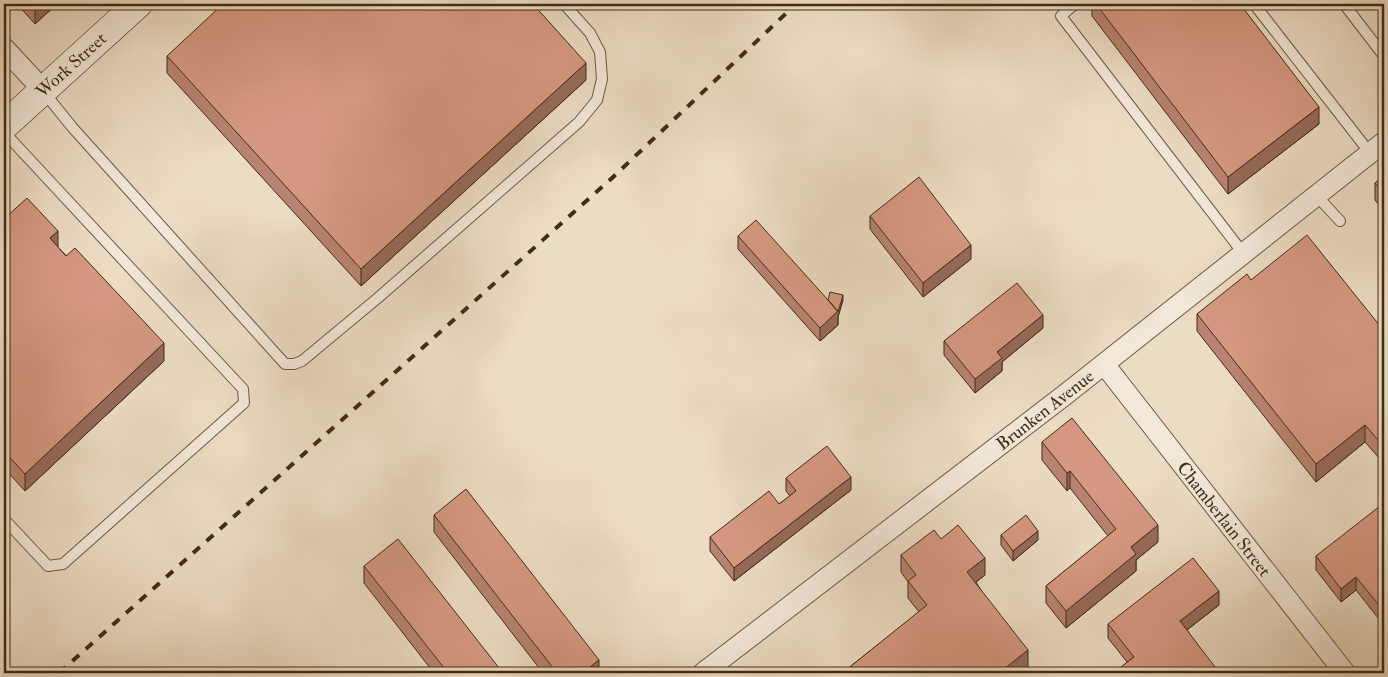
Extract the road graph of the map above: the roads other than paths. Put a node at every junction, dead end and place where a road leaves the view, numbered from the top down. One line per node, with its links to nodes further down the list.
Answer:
1 (138, 4): 8 (street, Work Street)
2 (564, 4): 8 (lane)
3 (1075, 4): 14 (lane)
4 (1254, 4): 11 (lane)
5 (1344, 4): 7 (lane)
6 (4, 48): 8 (street)
7 (1384, 56)
8 (43, 90): 9 (street, Work Street)
9 (4, 126)
10 (4, 132): 16 (lane)
11 (1377, 148): 12 (street, Brunken Avenue)
12 (1316, 196): 13 (lane); 14 (street, Brunken Avenue)
13 (1340, 221)
14 (1243, 253): 15 (street, Brunken Avenue)
15 (1104, 364): 17 (street, Chamberlain Street); 18 (street, Brunken Avenue)
16 (4, 519)
17 (1338, 671)
18 (703, 673)

